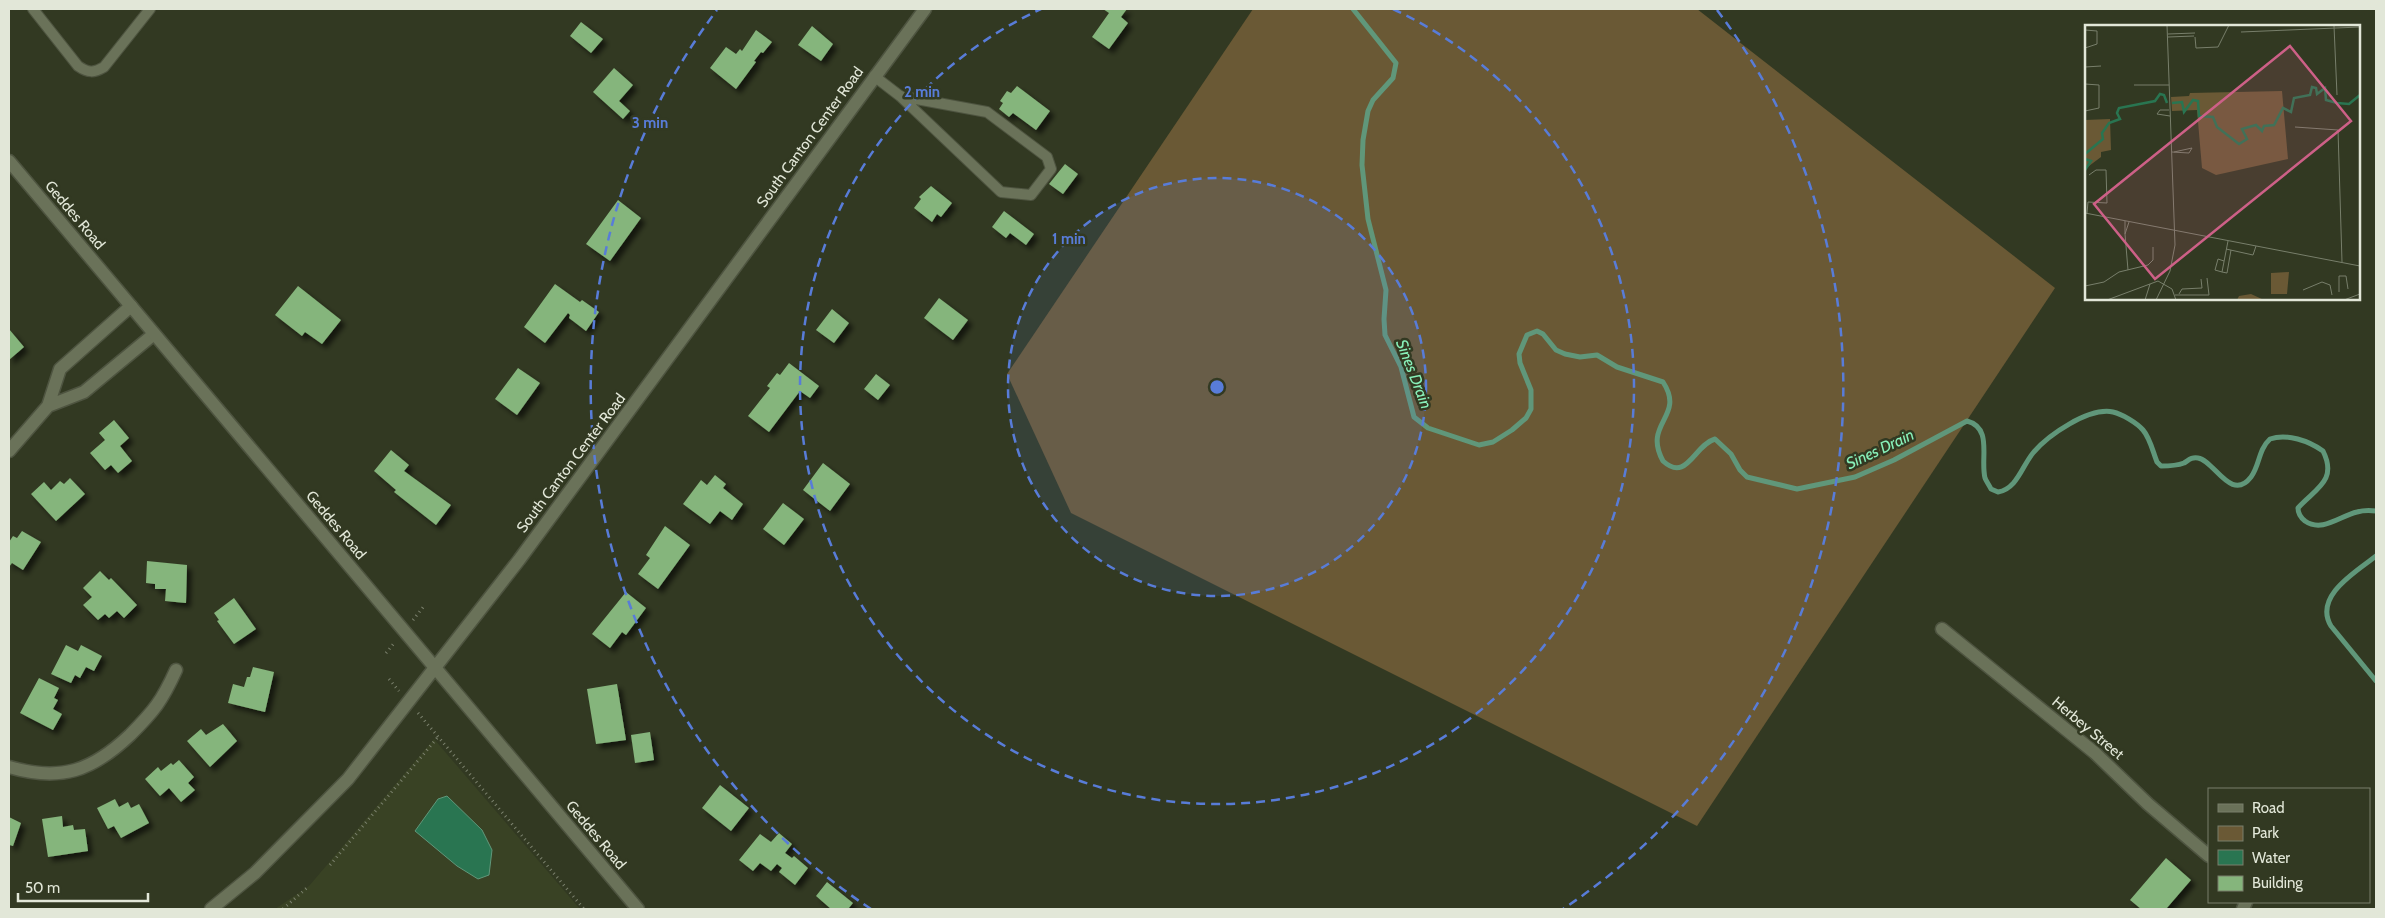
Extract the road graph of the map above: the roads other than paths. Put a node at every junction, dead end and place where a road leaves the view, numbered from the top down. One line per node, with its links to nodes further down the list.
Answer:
1 (32, 9): 2 (lane)
2 (150, 9)
3 (924, 9): 4 (main road, South Canton Center Road)
4 (874, 76): 5 (lane); 12 (main road, South Canton Center Road)
5 (900, 96): 5 (lane)
6 (9, 162): 7 (main road, Geddes Road)
7 (130, 306): 8 (main road, Geddes Road); 9 (main road)
8 (154, 334): 9 (main road); 12 (main road, Geddes Road)
9 (48, 406): 10 (main road)
10 (11, 443)
11 (1942, 629): 15 (main road, Herbey Street)
12 (435, 668): 16 (main road, South Canton Center Road); 17 (main road, Geddes Road)
13 (176, 670): 14 (main road)
14 (9, 768)
15 (2208, 855)
16 (211, 909)
17 (638, 909)

